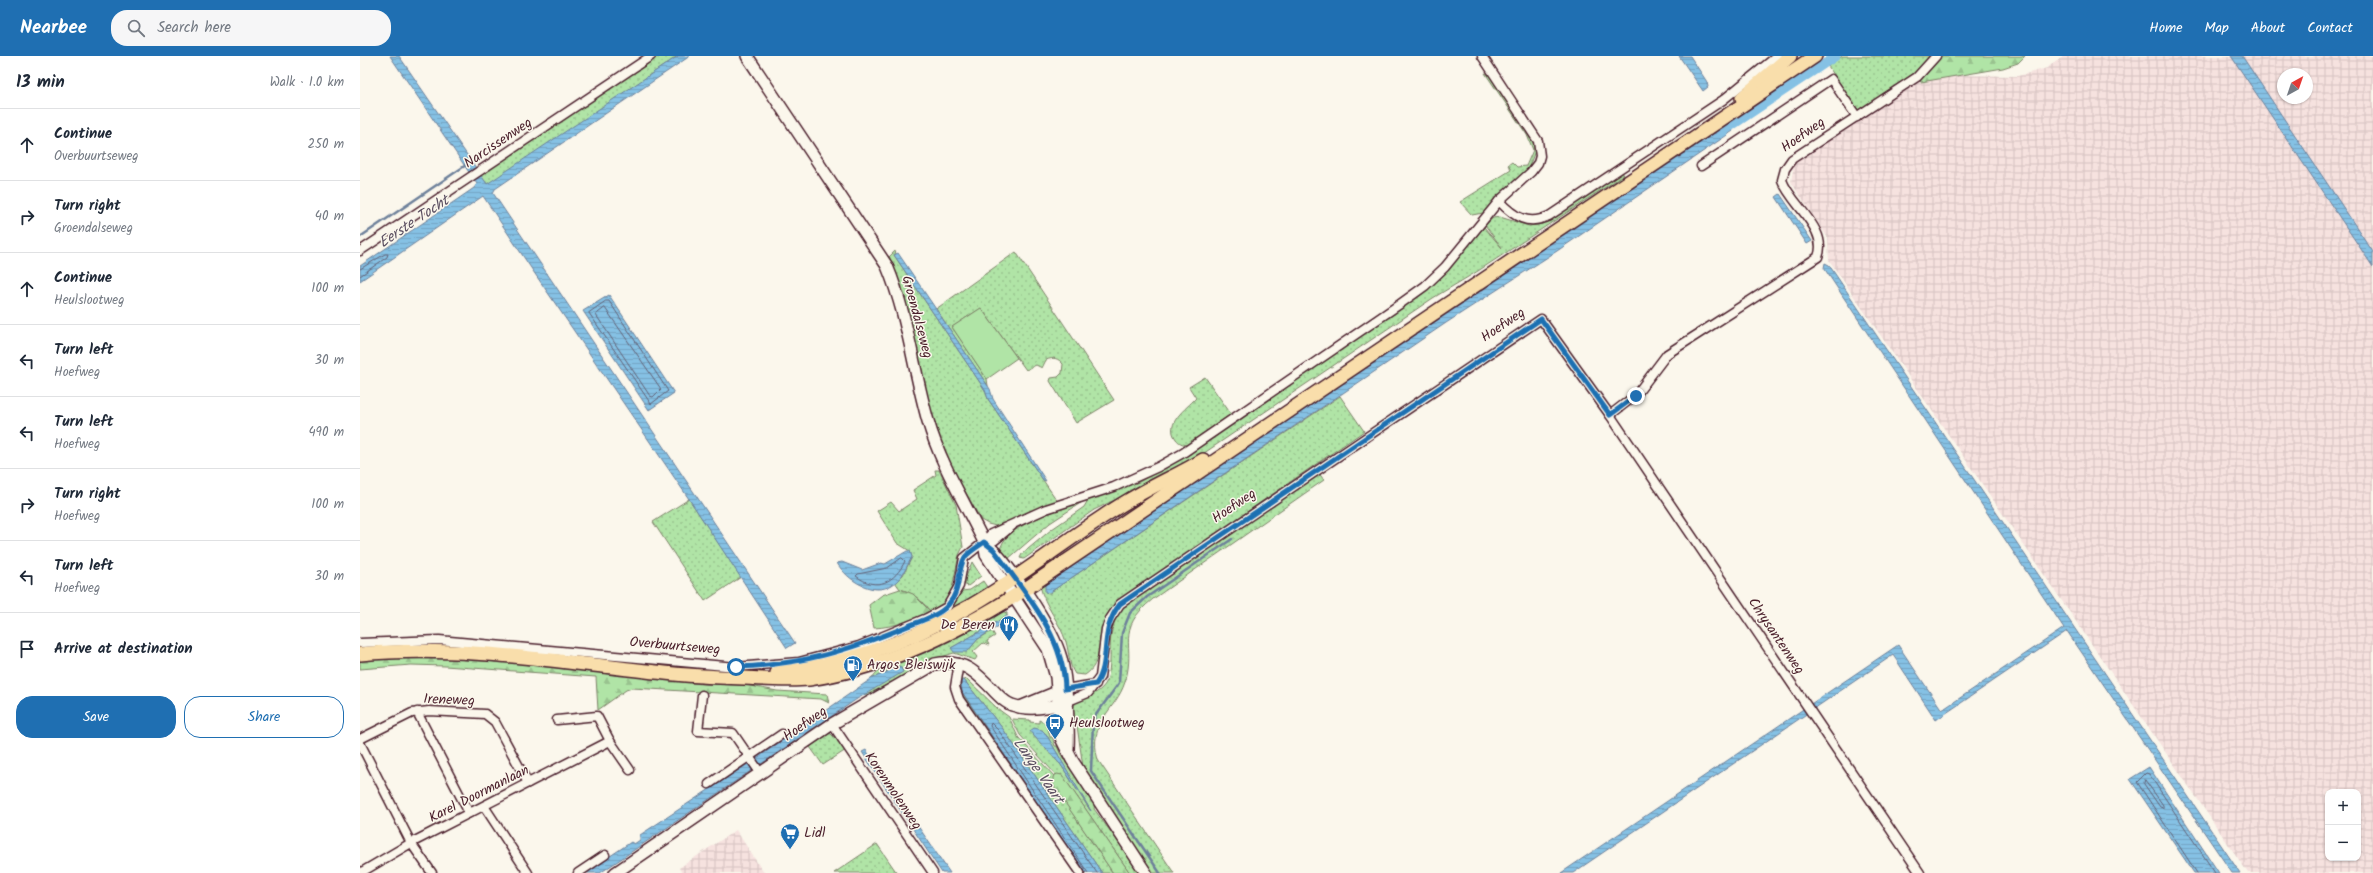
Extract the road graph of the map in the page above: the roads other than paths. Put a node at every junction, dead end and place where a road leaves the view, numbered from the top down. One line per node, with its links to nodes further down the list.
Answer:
1 (651, 56): 11 (street, Narcissenweg)
2 (747, 56): 13 (street, Groendalseweg)
3 (1482, 56): 10 (street)
4 (1778, 56): 10 (street)
5 (1790, 56): 14 (main road)
6 (1815, 56): 15 (main road)
7 (1936, 56): 8 (street, Hoefweg)
8 (1857, 117): 9 (street); 12 (street, Hoefweg)
9 (1701, 166)
10 (1499, 202): 13 (street)
11 (360, 252)
12 (1610, 415): 20 (street, Hoefweg); 49 (street, Chrysantenweg)
13 (984, 542): 14 (street, Groendalseweg); 16 (street, Overbuurtseweg)
14 (1009, 580): 15 (street, Groendalseweg); 19 (main road, Overbuurtseweg)
15 (1019, 593): 19 (main road, Overbuurtseweg); 21 (street)
16 (360, 643)
17 (360, 654): 19 (main road, Overbuurtseweg)
18 (959, 663): 24 (street); 27 (street, Hoefweg); 47 (street)
19 (742, 678)
20 (1096, 684): 21 (street); 23 (street)
21 (1061, 690): 23 (street); 24 (street)
22 (702, 695): 32 (street)
23 (1062, 703): 24 (street); 48 (street)
24 (1020, 706)
25 (417, 712): 29 (street, Ireneweg); 35 (street, Ireneweg); 38 (street)
26 (557, 720): 30 (street)
27 (832, 724): 34 (street, Hoefweg); 46 (street, Korenmolenweg)
28 (782, 734): 32 (street, Hoefweg)
29 (360, 739)
30 (610, 741): 33 (street); 35 (street, Karel Doormanlaan)
31 (360, 743): 39 (street)
32 (750, 758): 34 (street); 36 (street, Hoefweg)
33 (630, 770)
34 (759, 772): 45 (street, Hoefweg)
35 (528, 783): 37 (street, Karel Doormanlaan)
36 (709, 784)
37 (484, 806): 38 (street, Karel Doormanlaan); 43 (street)
38 (469, 813): 39 (street, Karel Doormanlaan)
39 (412, 843): 41 (street, Karel Doormanlaan); 42 (street)
40 (605, 855): 44 (street)
41 (360, 873)
42 (432, 873)
43 (528, 873)
44 (578, 873)
45 (614, 873)
46 (933, 873)
47 (1080, 873)
48 (1146, 873)
49 (1920, 873)

